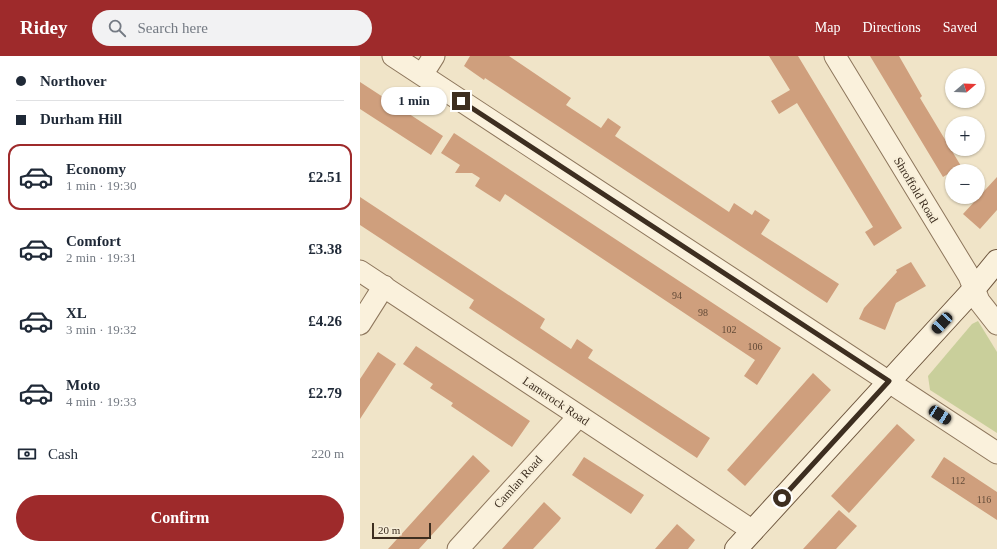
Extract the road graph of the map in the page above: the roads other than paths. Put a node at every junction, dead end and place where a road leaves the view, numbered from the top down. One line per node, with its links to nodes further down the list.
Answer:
1 (393, 56): 4 (street)
2 (434, 56): 4 (street)
3 (835, 56): 8 (street, Shroffold Road)
4 (422, 75): 11 (street)
5 (997, 261): 8 (street)
6 (360, 271): 7 (street, Lamerock Road)
7 (384, 286): 9 (street); 12 (street, Lamerock Road)
8 (974, 289): 10 (street, Shroffold Road); 11 (street)
9 (360, 324)
10 (997, 324)
11 (889, 381): 13 (street); 14 (street)
12 (578, 416): 14 (street, Lamerock Road); 15 (street, Camlan Road)
13 (997, 453)
14 (753, 531): 16 (street)
15 (458, 549)
16 (736, 549)

